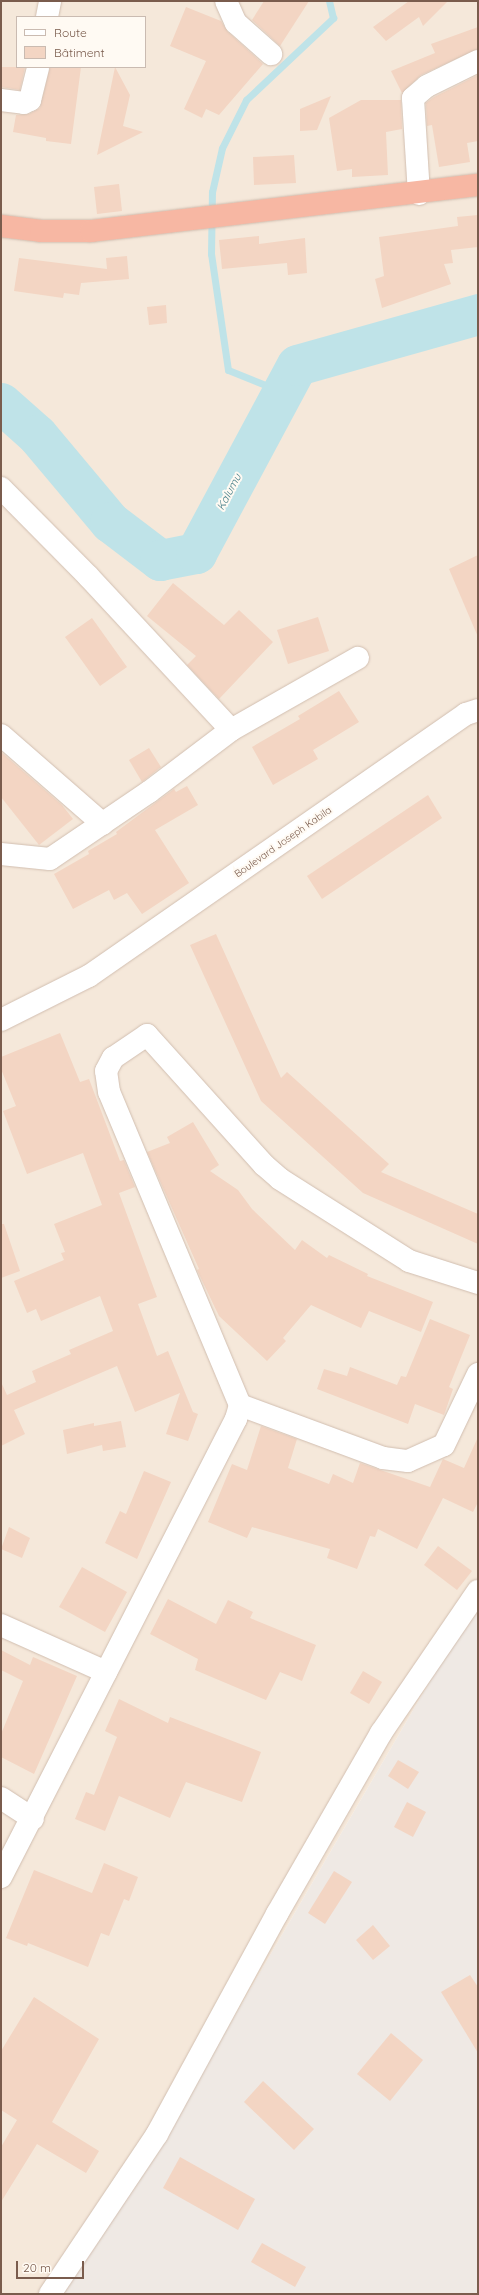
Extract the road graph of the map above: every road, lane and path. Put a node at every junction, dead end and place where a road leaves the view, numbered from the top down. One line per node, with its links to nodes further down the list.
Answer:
1 (50, 1): 3 (street)
2 (226, 1): 4 (street)
3 (47, 16)
4 (271, 54)
5 (478, 61): 9 (street)
6 (38, 68): 7 (street)
7 (1, 100)
8 (478, 185): 9 (highway)
9 (419, 194): 10 (highway)
10 (1, 226)
11 (1, 488): 14 (street)
12 (358, 658): 14 (street)
13 (478, 710): 18 (street, Boulevard Joseph Kabila)
14 (231, 730): 16 (street)
15 (1, 735): 16 (street)
16 (103, 824): 17 (street)
17 (1, 854)
18 (1, 1020)
19 (478, 1283): 21 (street)
20 (478, 1374): 21 (street)
21 (240, 1404): 24 (street)
22 (478, 1591): 28 (street)
23 (1, 1625): 24 (street)
24 (106, 1672): 26 (street)
25 (1, 1798): 26 (street)
26 (33, 1819): 27 (street)
27 (1, 1877)
28 (50, 2294)

